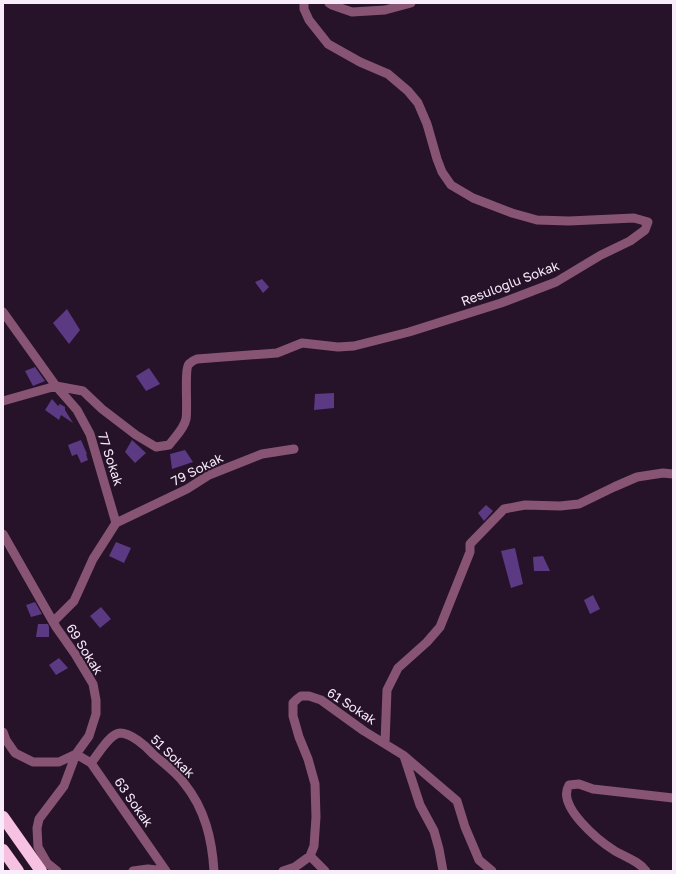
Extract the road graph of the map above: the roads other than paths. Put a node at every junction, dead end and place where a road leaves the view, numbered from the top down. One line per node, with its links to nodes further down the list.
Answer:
1 (304, 3): 5 (street, Resuloğlu Sokak)
2 (329, 3): 3 (street)
3 (411, 3)
4 (3, 312): 5 (street, 77 Sokak)
5 (56, 386): 6 (street); 9 (street, 77 Sokak)
6 (3, 401)
7 (294, 449): 9 (street, 79 Sokak)
8 (673, 474): 13 (street)
9 (116, 523): 11 (street)
10 (3, 534): 11 (street, 69 Sokak)
11 (53, 622): 14 (street, 69 Sokak)
12 (3, 732): 14 (street)
13 (385, 742): 15 (street, 61 Sokak); 20 (street, 61 Sokak)
14 (76, 754): 16 (street, 63 Sokak); 24 (street, 69 Sokak)
15 (403, 755): 30 (street); 31 (street, 61 Sokak)
16 (91, 763): 26 (street, 63 Sokak); 27 (street, 51 Sokak)
17 (673, 798): 32 (street)
18 (3, 817): 23 (highway)
19 (3, 850): 22 (highway)
20 (310, 856): 21 (street); 29 (street)
21 (294, 869): 28 (street)
22 (18, 871)
23 (41, 871)
24 (57, 871)
25 (133, 871): 26 (street)
26 (166, 871)
27 (214, 871)
28 (283, 871)
29 (326, 871)
30 (443, 871)
31 (492, 871)
32 (646, 871)

